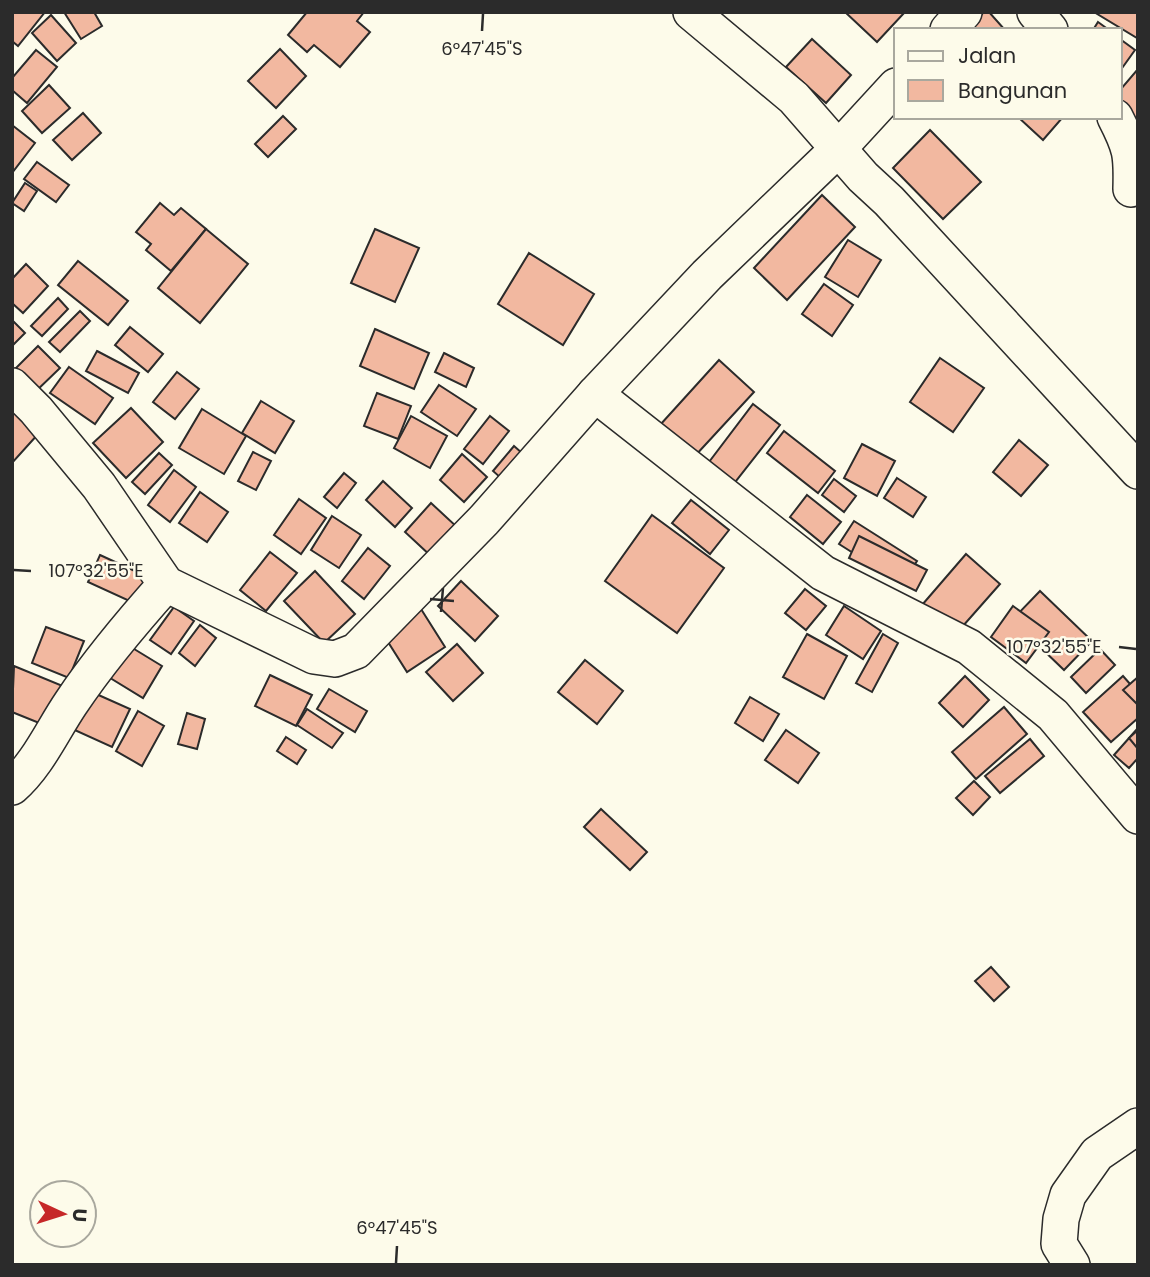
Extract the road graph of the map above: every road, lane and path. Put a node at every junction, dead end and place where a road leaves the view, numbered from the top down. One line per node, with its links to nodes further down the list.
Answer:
1 (691, 12): 8 (street)
2 (964, 12): 4 (street)
3 (1035, 12): 5 (street)
4 (950, 28)
5 (1048, 28)
6 (894, 88): 8 (street)
7 (1116, 119): 9 (street)
8 (839, 148): 11 (street); 12 (street)
9 (1131, 189)
10 (12, 386): 13 (street)
11 (595, 394): 13 (street); 15 (street)
12 (1138, 471)
13 (166, 584): 14 (street)
14 (12, 787)
15 (1138, 816)
16 (1138, 1126): 17 (street)
17 (1072, 1265)

